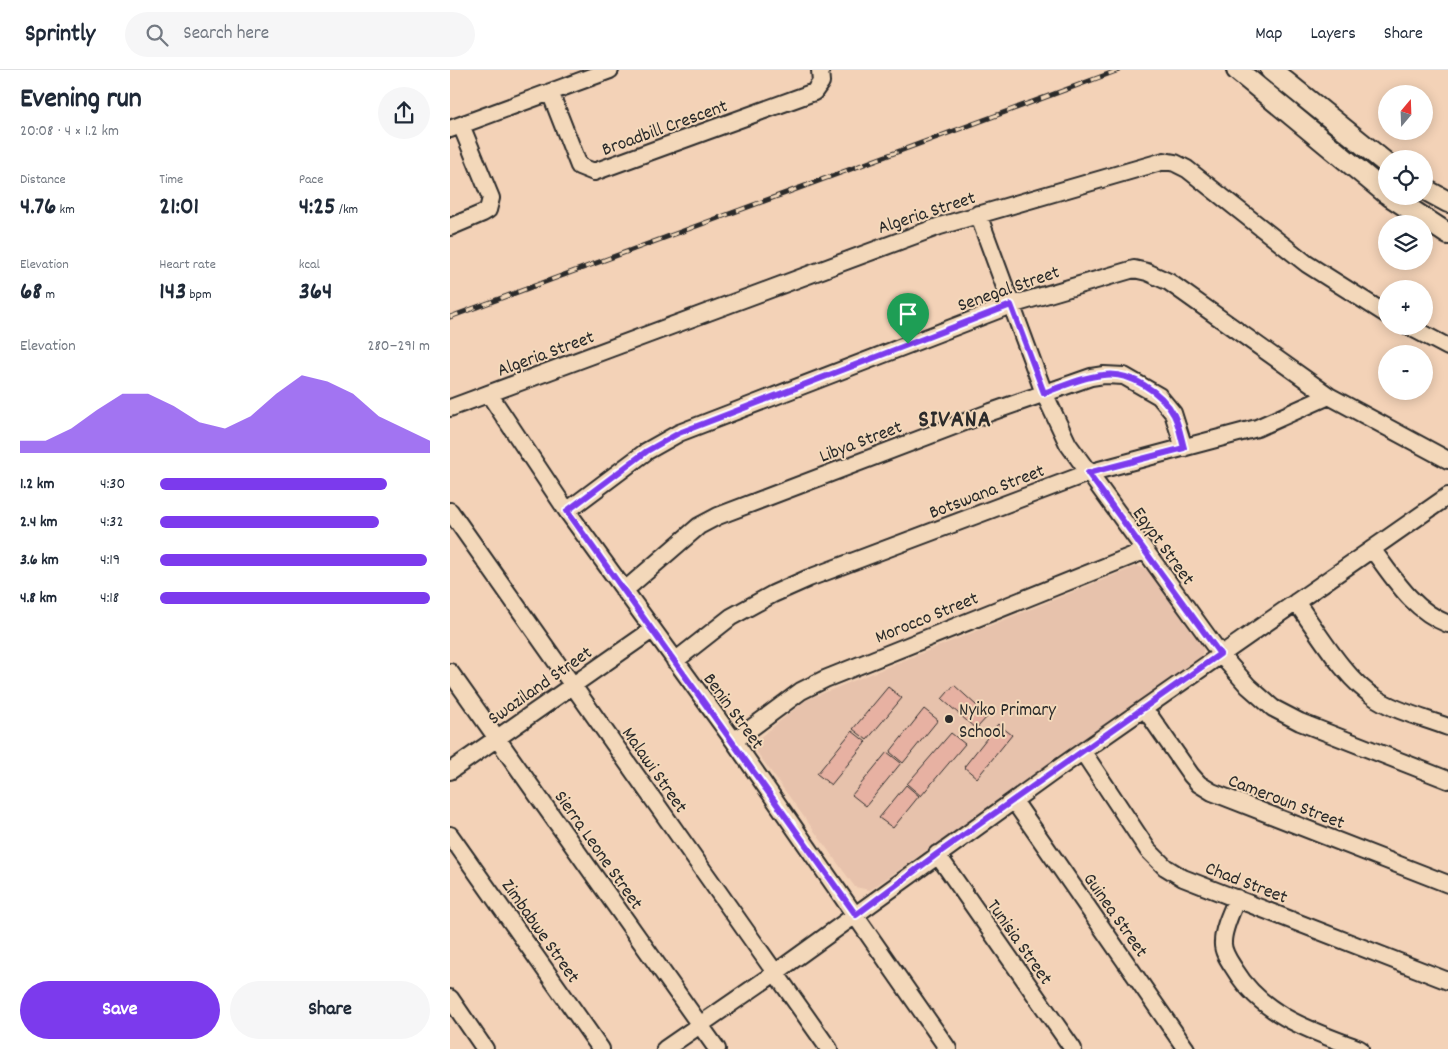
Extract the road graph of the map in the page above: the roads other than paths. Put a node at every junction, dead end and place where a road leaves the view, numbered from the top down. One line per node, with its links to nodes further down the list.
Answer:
1 (610, 70): 5 (street)
2 (820, 70): 5 (street, Broadbill Crescent)
3 (1237, 70): 8 (main road)
4 (1271, 70): 7 (main road)
5 (550, 92): 6 (street)
6 (456, 127): 13 (street)
7 (1378, 157)
8 (1378, 186)
9 (1433, 194): 10 (main road)
10 (1448, 202)
11 (1404, 205): 14 (main road)
12 (978, 214): 15 (street, Egypt Street); 16 (street, Algeria Street); 20 (street, Algeria Street)
13 (450, 226)
14 (1448, 234)
15 (1011, 305): 19 (street, Egypt Street); 21 (street, Senegal Street); 28 (street, Senegal Street)
16 (1378, 309)
17 (1425, 335): 18 (street)
18 (1448, 347)
19 (1044, 393): 23 (street, Libya Street); 25 (street, Egypt Street); 31 (street, Libya Street)
20 (489, 394): 22 (street, Algeria Street); 28 (street, Benin Street)
21 (1329, 396): 23 (street, Botswana Street); 24 (street, Senegal Street)
22 (450, 408)
23 (1184, 448): 25 (street, Botswana Street)
24 (1448, 460)
25 (1088, 473): 30 (street, Egypt Street); 36 (street, Botswana Street)
26 (1446, 501): 29 (street)
27 (450, 511): 38 (street, Malawi Street)
28 (567, 511): 31 (street, Benin Street)
29 (1372, 549): 32 (street); 33 (street)
30 (1144, 551): 35 (street, Egypt Street); 42 (street, Morocco Street)
31 (624, 591): 34 (street, Benin Street)
32 (1296, 602): 35 (street); 40 (street)
33 (1448, 624)
34 (652, 630): 36 (street, Benin Street); 38 (street, Swaziland Street)
35 (1220, 654): 39 (street); 45 (street, Egypt Street)
36 (675, 661): 42 (street, Benin Street)
37 (450, 672): 41 (street, Sierra Leone Street)
38 (572, 685): 41 (street, Swaziland Street); 52 (street, Malawi Street)
39 (1145, 709): 43 (street); 49 (street, Cameroun Street)
40 (1448, 727)
41 (498, 738): 44 (street, Swaziland Street); 55 (street, Sierra Leone Street)
42 (734, 741): 51 (street, Benin Street)
43 (1083, 752): 46 (street); 50 (street, Chad Street)
44 (450, 771)
45 (1448, 780)
46 (1014, 801): 48 (street); 63 (street, Guinea Street)
47 (450, 835): 57 (street, Zimbabwe Street)
48 (937, 854): 51 (street); 62 (street, Tunisia Street)
49 (1448, 884)
50 (1237, 898): 53 (street, Chad Street); 64 (street)
51 (856, 915): 52 (street); 61 (street, Benin Street)
52 (775, 973): 55 (street); 60 (street, Malawi Street)
53 (1448, 981)
54 (450, 998): 56 (street)
55 (700, 1025): 58 (street); 59 (street, Sierra Leone Street)
56 (485, 1049)
57 (601, 1049)
58 (664, 1049)
59 (717, 1049)
60 (830, 1049)
61 (948, 1049)
62 (1073, 1049)
63 (1186, 1049)
64 (1360, 1049)

